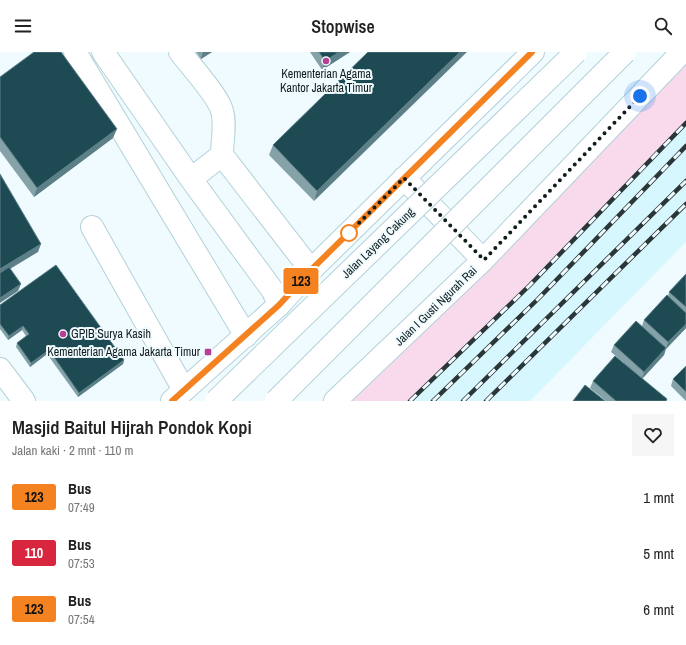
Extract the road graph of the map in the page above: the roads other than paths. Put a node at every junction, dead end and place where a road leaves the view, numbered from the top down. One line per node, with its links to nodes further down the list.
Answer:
1 (75, 52): 15 (street)
2 (103, 52): 10 (street)
3 (180, 52): 8 (street)
4 (532, 52): 9 (street)
5 (576, 52): 19 (street, Jalan Layang Cakung, bridge)
6 (625, 52): 20 (street, bridge)
7 (682, 52): 12 (street, Jalan I Gusti Ngurah Rai)
8 (222, 155): 10 (street); 13 (street)
9 (404, 178): 12 (street); 13 (street)
10 (191, 179): 14 (street)
11 (92, 227): 17 (street)
12 (484, 260): 21 (street, Jalan I Gusti Ngurah Rai)
13 (311, 270): 14 (street)
14 (279, 305): 15 (street)
15 (246, 336): 17 (street)
16 (0, 369): 18 (street)
17 (178, 395)
18 (24, 401)
19 (216, 401)
20 (276, 401)
21 (335, 401)

